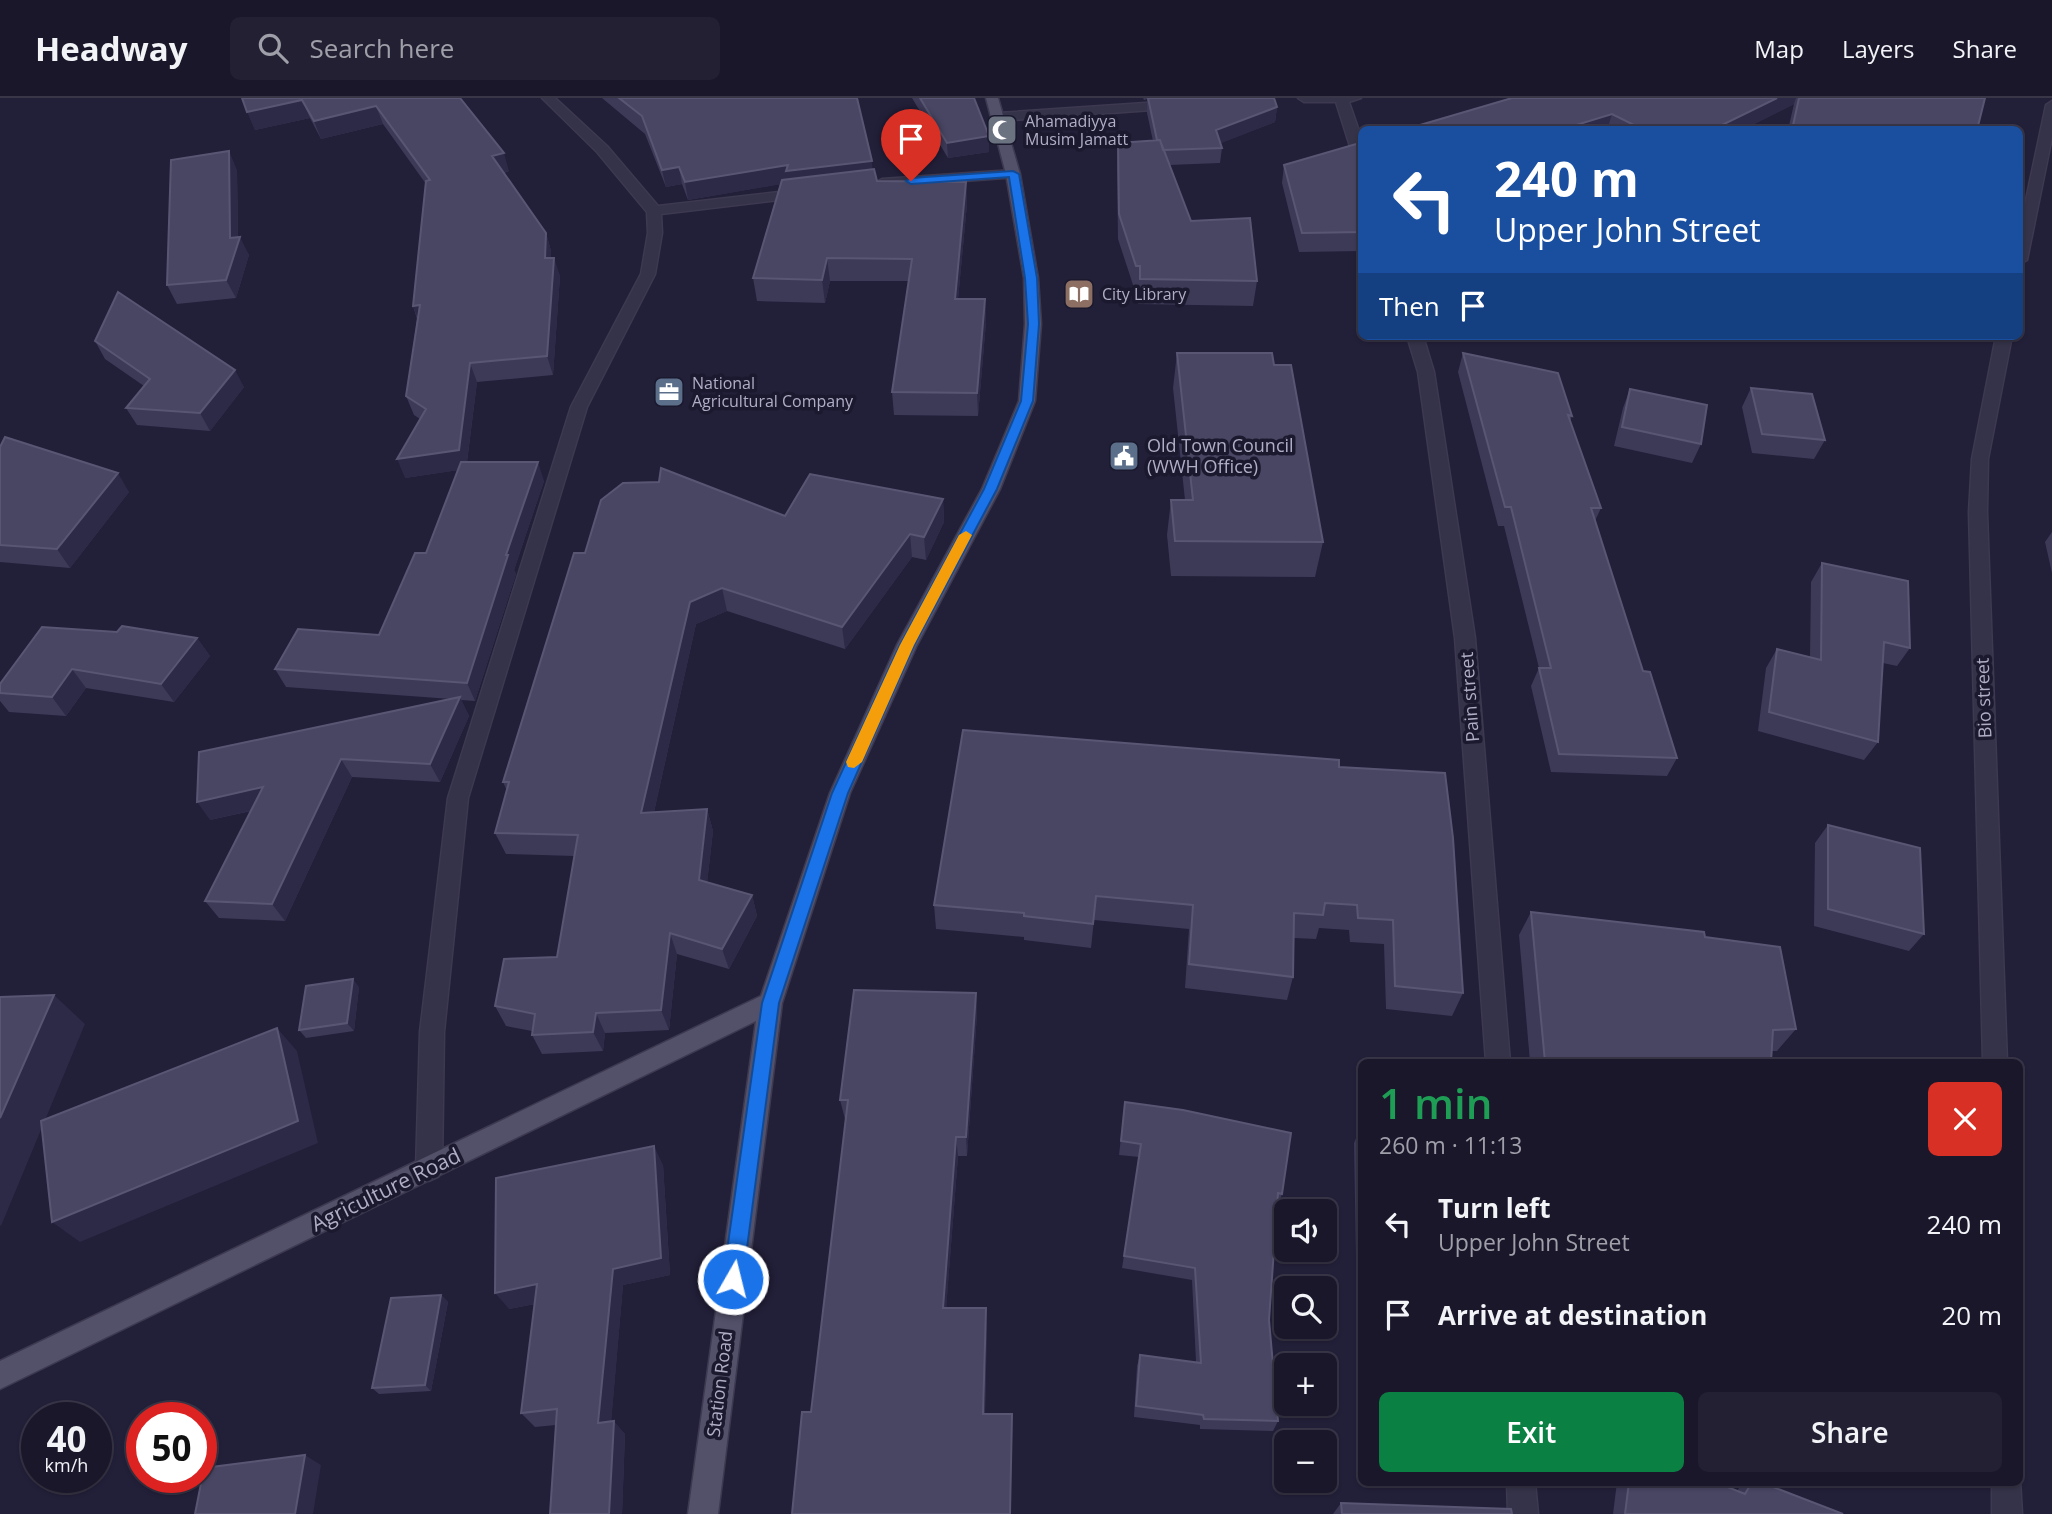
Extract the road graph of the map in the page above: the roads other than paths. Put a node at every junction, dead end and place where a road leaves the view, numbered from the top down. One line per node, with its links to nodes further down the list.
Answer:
1 (548, 98): 11 (street)
2 (1304, 98): 3 (street)
3 (1349, 99): 7 (street)
4 (1192, 103): 6 (street)
5 (2052, 105): 12 (street)
6 (996, 107): 8 (main road, Station Road)
7 (1358, 143)
8 (1013, 174): 9 (street); 15 (main road, Station Road)
9 (872, 185)
10 (817, 191): 11 (street)
11 (654, 211): 18 (street)
12 (2023, 245)
13 (1416, 340): 16 (street, Pain street)
14 (2003, 340): 17 (street, Bio street)
15 (770, 1003): 18 (main road, Agriculture Road); 22 (main road, Station Road)
16 (1498, 1059)
17 (1995, 1059)
18 (429, 1169): 19 (main road, Agriculture Road)
19 (0, 1375)
20 (1521, 1486): 23 (street)
21 (2006, 1486): 24 (street)
22 (704, 1514)
23 (1523, 1514)
24 (2007, 1514)

